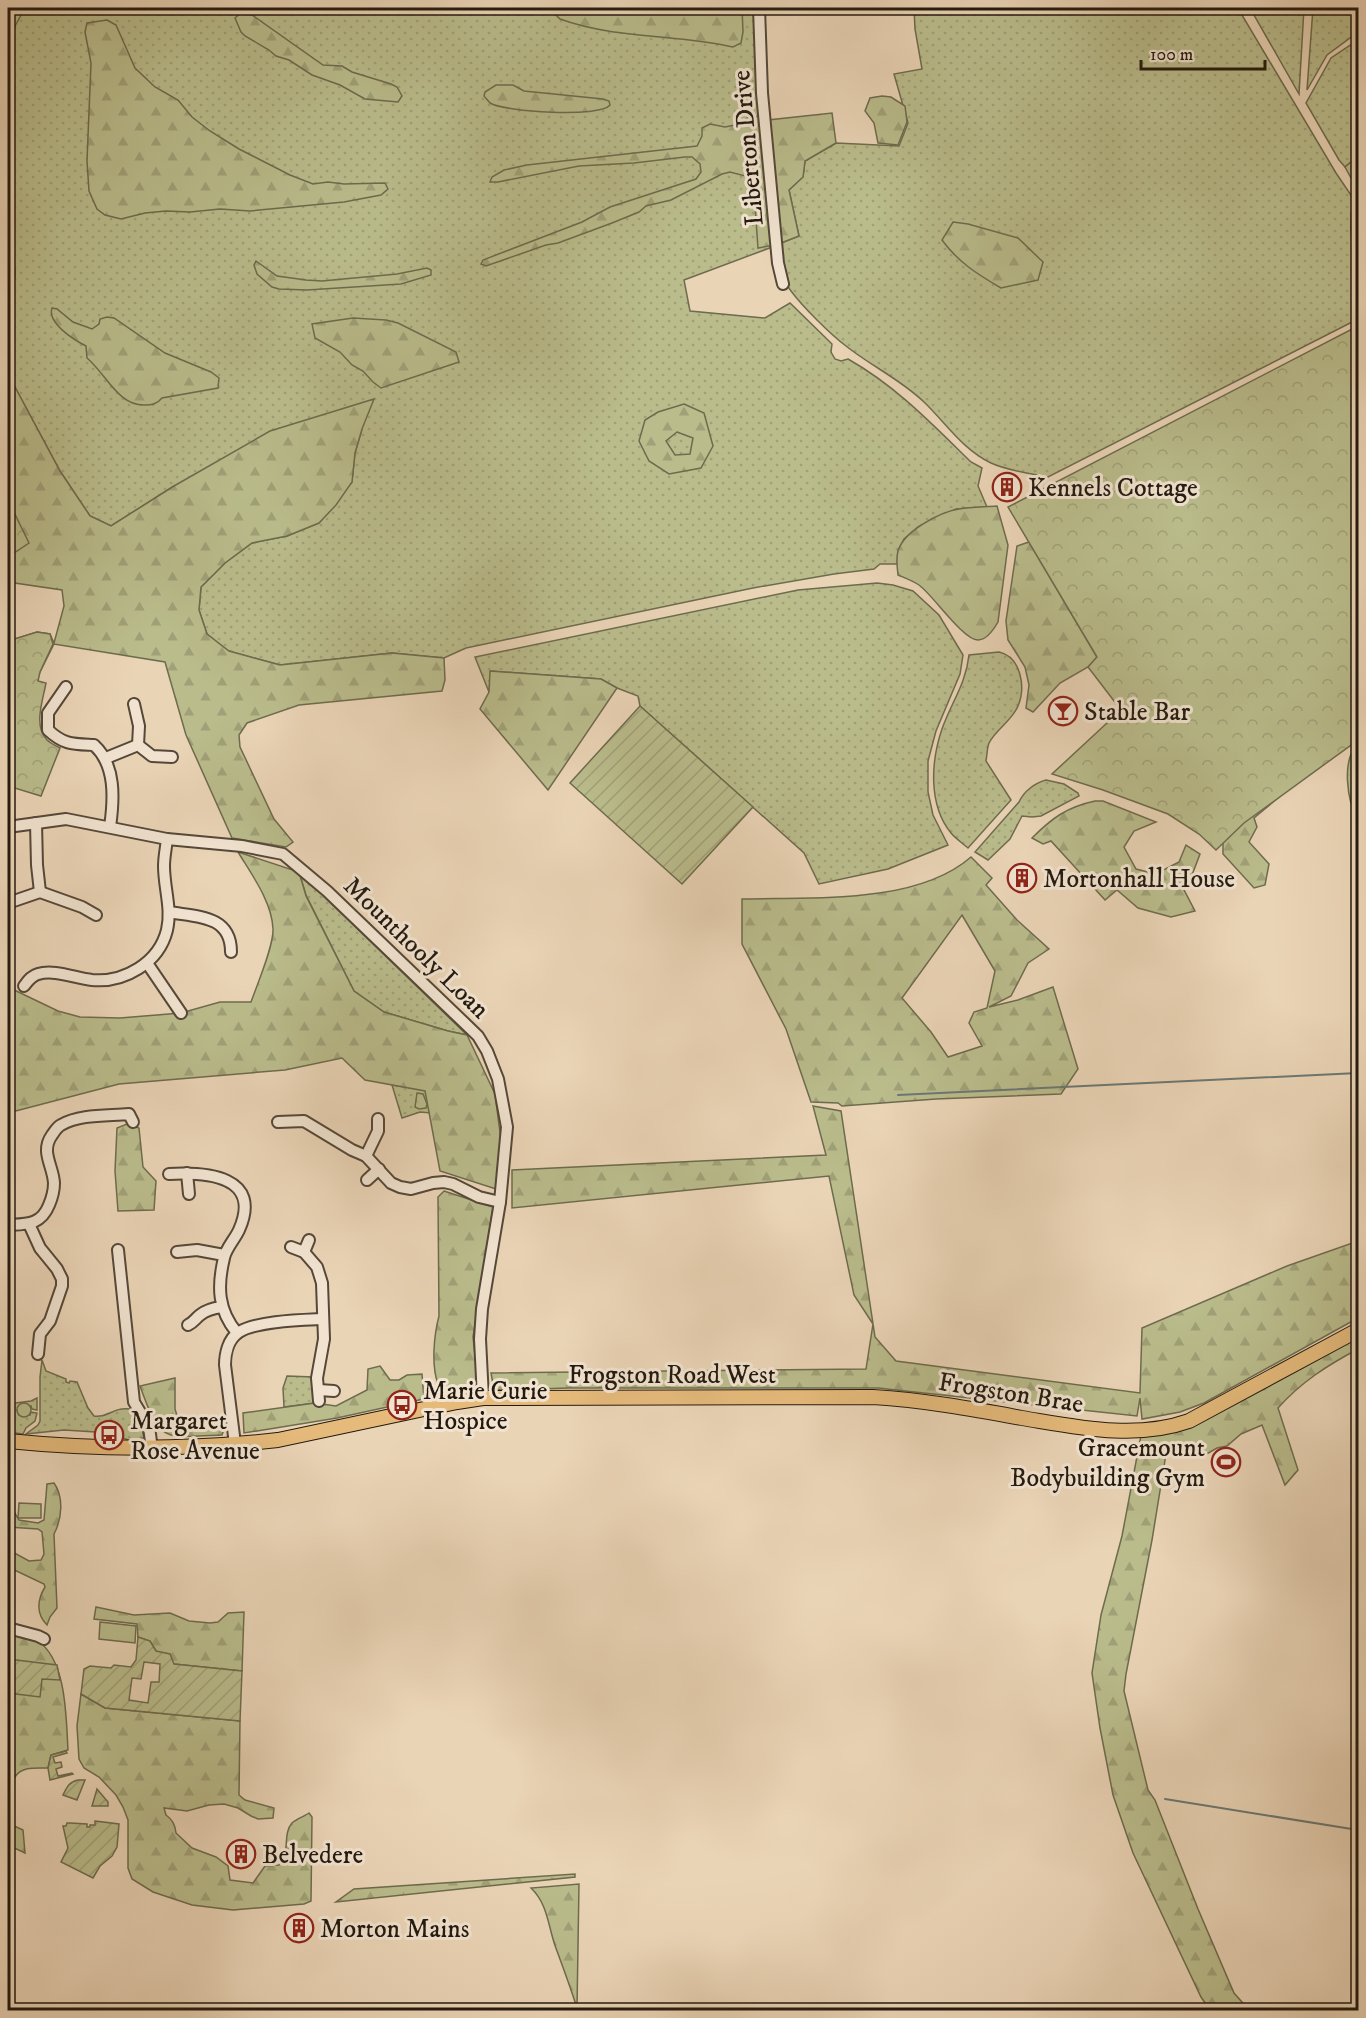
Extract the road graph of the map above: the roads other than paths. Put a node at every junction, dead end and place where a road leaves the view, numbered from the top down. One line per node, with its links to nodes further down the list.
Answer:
1 (759, 8): 2 (street, Liberton Drive)
2 (783, 284)
3 (66, 687): 7 (street)
4 (134, 704): 5 (street)
5 (138, 745): 6 (street); 7 (street)
6 (172, 757)
7 (106, 758): 10 (street)
8 (36, 823): 9 (street, Mounthooly Loan); 10 (street, Mounthooly Loan); 12 (street)
9 (8, 827)
10 (110, 827): 11 (street, Mounthooly Loan)
11 (167, 839): 14 (street); 29 (street, Mounthooly Loan)
12 (40, 892): 13 (street); 15 (street)
13 (8, 903)
14 (170, 912): 16 (street); 17 (street)
15 (96, 915)
16 (231, 952)
17 (147, 963): 18 (street); 19 (street)
18 (24, 986)
19 (181, 1013)
20 (378, 1119): 23 (street)
21 (133, 1122): 30 (street)
22 (278, 1122): 23 (street)
23 (366, 1156): 24 (street)
24 (379, 1169): 27 (street); 29 (street)
25 (187, 1173): 26 (street); 28 (street); 37 (street)
26 (169, 1174)
27 (367, 1180)
28 (189, 1194)
29 (500, 1202): 46 (street, Mounthooly Loan)
30 (29, 1224): 31 (street); 43 (street)
31 (8, 1225)
32 (309, 1240): 35 (street)
33 (291, 1247): 35 (street)
34 (118, 1250): 49 (street)
35 (304, 1252): 39 (street)
36 (183, 1254): 37 (street)
37 (224, 1255): 38 (street)
38 (222, 1307): 40 (street); 42 (street)
39 (322, 1319): 42 (street); 44 (street)
40 (188, 1325)
41 (1359, 1330): 45 (main road, Frogston Brae)
42 (237, 1333): 48 (street)
43 (38, 1354)
44 (334, 1391)
45 (873, 1397): 46 (main road, Frogston Road West)
46 (483, 1398): 48 (main road, Frogston Road West)
47 (8, 1441): 49 (main road, Frogston Road West)
48 (235, 1444): 49 (main road, Frogston Road West)
49 (152, 1449)
50 (8, 1628): 51 (street)
51 (44, 1639)

